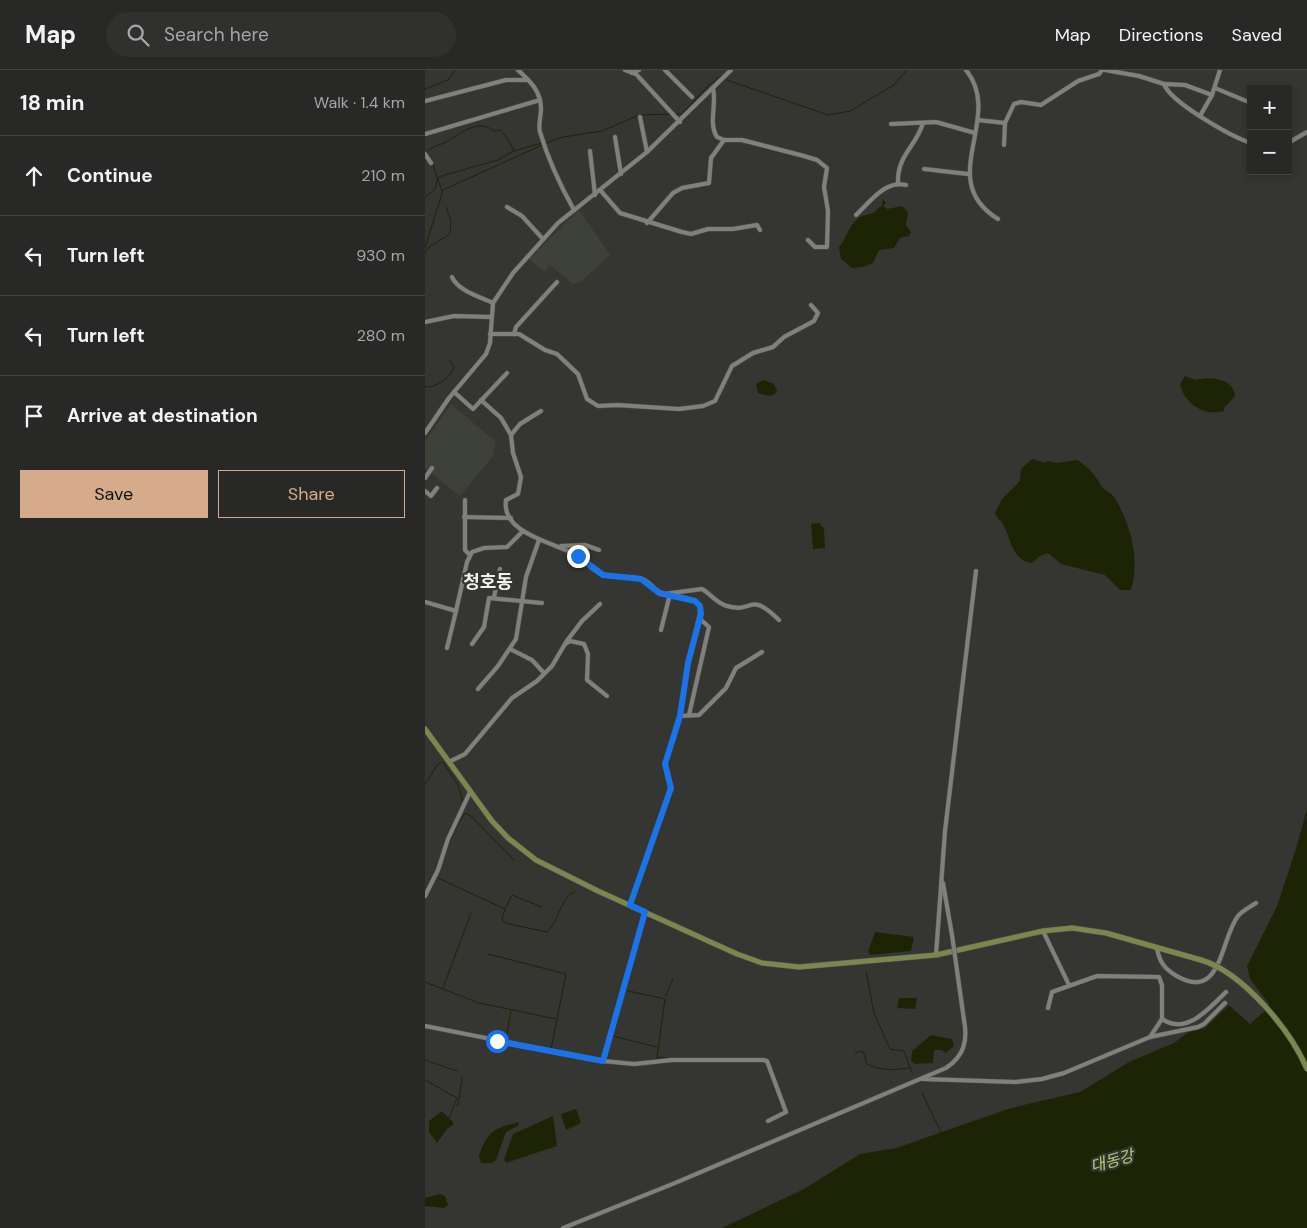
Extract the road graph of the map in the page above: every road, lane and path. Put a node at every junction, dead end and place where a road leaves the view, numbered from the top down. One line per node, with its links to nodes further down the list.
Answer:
1 (519, 70): 10 (street)
2 (625, 70): 9 (street)
3 (639, 70): 9 (street)
4 (665, 70): 15 (street)
5 (731, 70): 12 (street)
6 (966, 70): 21 (street)
7 (1104, 70): 11 (street); 24 (street)
8 (1220, 70): 13 (street)
9 (632, 73): 22 (street)
10 (529, 80): 16 (street); 17 (street)
11 (1163, 84): 14 (street); 19 (street)
12 (713, 88): 22 (street); 30 (street)
13 (1215, 88): 14 (street); 18 (street)
14 (1212, 95): 19 (street)
15 (692, 97)
16 (539, 100): 28 (street); 46 (street)
17 (425, 101)
18 (1247, 101)
19 (1200, 116): 31 (street)
20 (640, 117): 35 (street)
21 (978, 120): 24 (street); 26 (street)
22 (680, 122): 35 (street)
23 (923, 123): 25 (street); 26 (street); 41 (street)
24 (1005, 123): 33 (street)
25 (891, 124)
26 (975, 132): 40 (street)
27 (1307, 132): 32 (street)
28 (425, 134)
29 (615, 137): 39 (street)
30 (724, 140): 49 (street); 54 (street)
31 (1247, 141)
32 (1292, 141)
33 (1004, 145)
34 (590, 151): 44 (street)
35 (647, 152): 39 (street)
36 (425, 154): 37 (street)
37 (431, 164)
38 (924, 169): 40 (street)
39 (621, 174): 43 (street)
40 (968, 174): 48 (street)
41 (898, 183): 42 (street); 47 (street)
42 (906, 185)
43 (601, 191): 44 (street); 49 (street)
44 (595, 195): 46 (street)
45 (507, 207): 53 (street)
46 (574, 210): 50 (street)
47 (856, 215)
48 (997, 218)
49 (647, 223): 51 (street)
50 (551, 230): 52 (street); 53 (street)
51 (760, 230)
52 (556, 234)
53 (543, 239): 56 (street)
54 (808, 240)
55 (517, 257): 56 (street)
56 (520, 264): 59 (street)
57 (453, 277): 59 (street)
58 (557, 282): 64 (street)
59 (493, 303): 61 (street)
60 (811, 305): 64 (street)
61 (491, 317): 62 (street); 63 (street)
62 (425, 322)
63 (490, 334): 64 (street); 66 (street)
64 (514, 334)
65 (507, 373): 67 (street)
66 (454, 392): 67 (street); 69 (street)
67 (481, 400): 70 (street)
68 (541, 411): 70 (street)
69 (425, 433)
70 (511, 435): 77 (street)
71 (432, 468): 72 (street)
72 (425, 478)
73 (437, 488): 74 (street)
74 (425, 491)
75 (465, 500): 76 (street)
76 (464, 517): 77 (street); 82 (street)
77 (511, 518): 78 (street)
78 (522, 532): 79 (street); 82 (street)
79 (539, 540): 80 (street); 87 (street)
80 (559, 546): 81 (street); 85 (street)
81 (599, 550)
82 (470, 555): 91 (street)
83 (500, 569): 86 (street)
84 (976, 571): 108 (street)
85 (670, 594): 92 (street); 93 (street); 94 (street)
86 (494, 598): 87 (street); 95 (street)
87 (522, 601): 89 (street); 98 (street)
88 (425, 602): 91 (street)
89 (542, 603)
90 (599, 604): 96 (street)
91 (456, 611): 97 (street)
92 (699, 618): 103 (street); 104 (street)
93 (779, 620)
94 (661, 630)
95 (472, 644)
96 (565, 644): 100 (street); 102 (street)
97 (447, 648)
98 (510, 649): 100 (street); 101 (street)
99 (762, 652): 103 (street)
100 (544, 673): 106 (street)
101 (478, 689)
102 (607, 696)
103 (689, 715): 104 (street)
104 (680, 716): 111 (street)
105 (425, 729): 106 (main road)
106 (451, 761): 107 (main road)
107 (470, 792): 109 (street); 111 (main road)
108 (942, 876): 115 (street); 127 (street, bridge)
109 (425, 896)
110 (1256, 903): 116 (street)
111 (630, 905): 112 (main road)
112 (645, 912): 115 (main road); 125 (street)
113 (1043, 931): 114 (main road); 115 (main road); 118 (street)
114 (1157, 948): 116 (street); 126 (main road, bridge)
115 (936, 955)
116 (1165, 968): 117 (street)
117 (1159, 977): 118 (street); 122 (street)
118 (1069, 985): 121 (street)
119 (1226, 992): 122 (street)
120 (1225, 1003): 124 (street)
121 (1048, 1008)
122 (1161, 1019): 124 (street)
123 (425, 1026): 125 (street)
124 (1150, 1037): 127 (street)
125 (603, 1061): 128 (street)
126 (1307, 1069)
127 (921, 1078): 129 (street)
128 (768, 1120)
129 (563, 1228)

